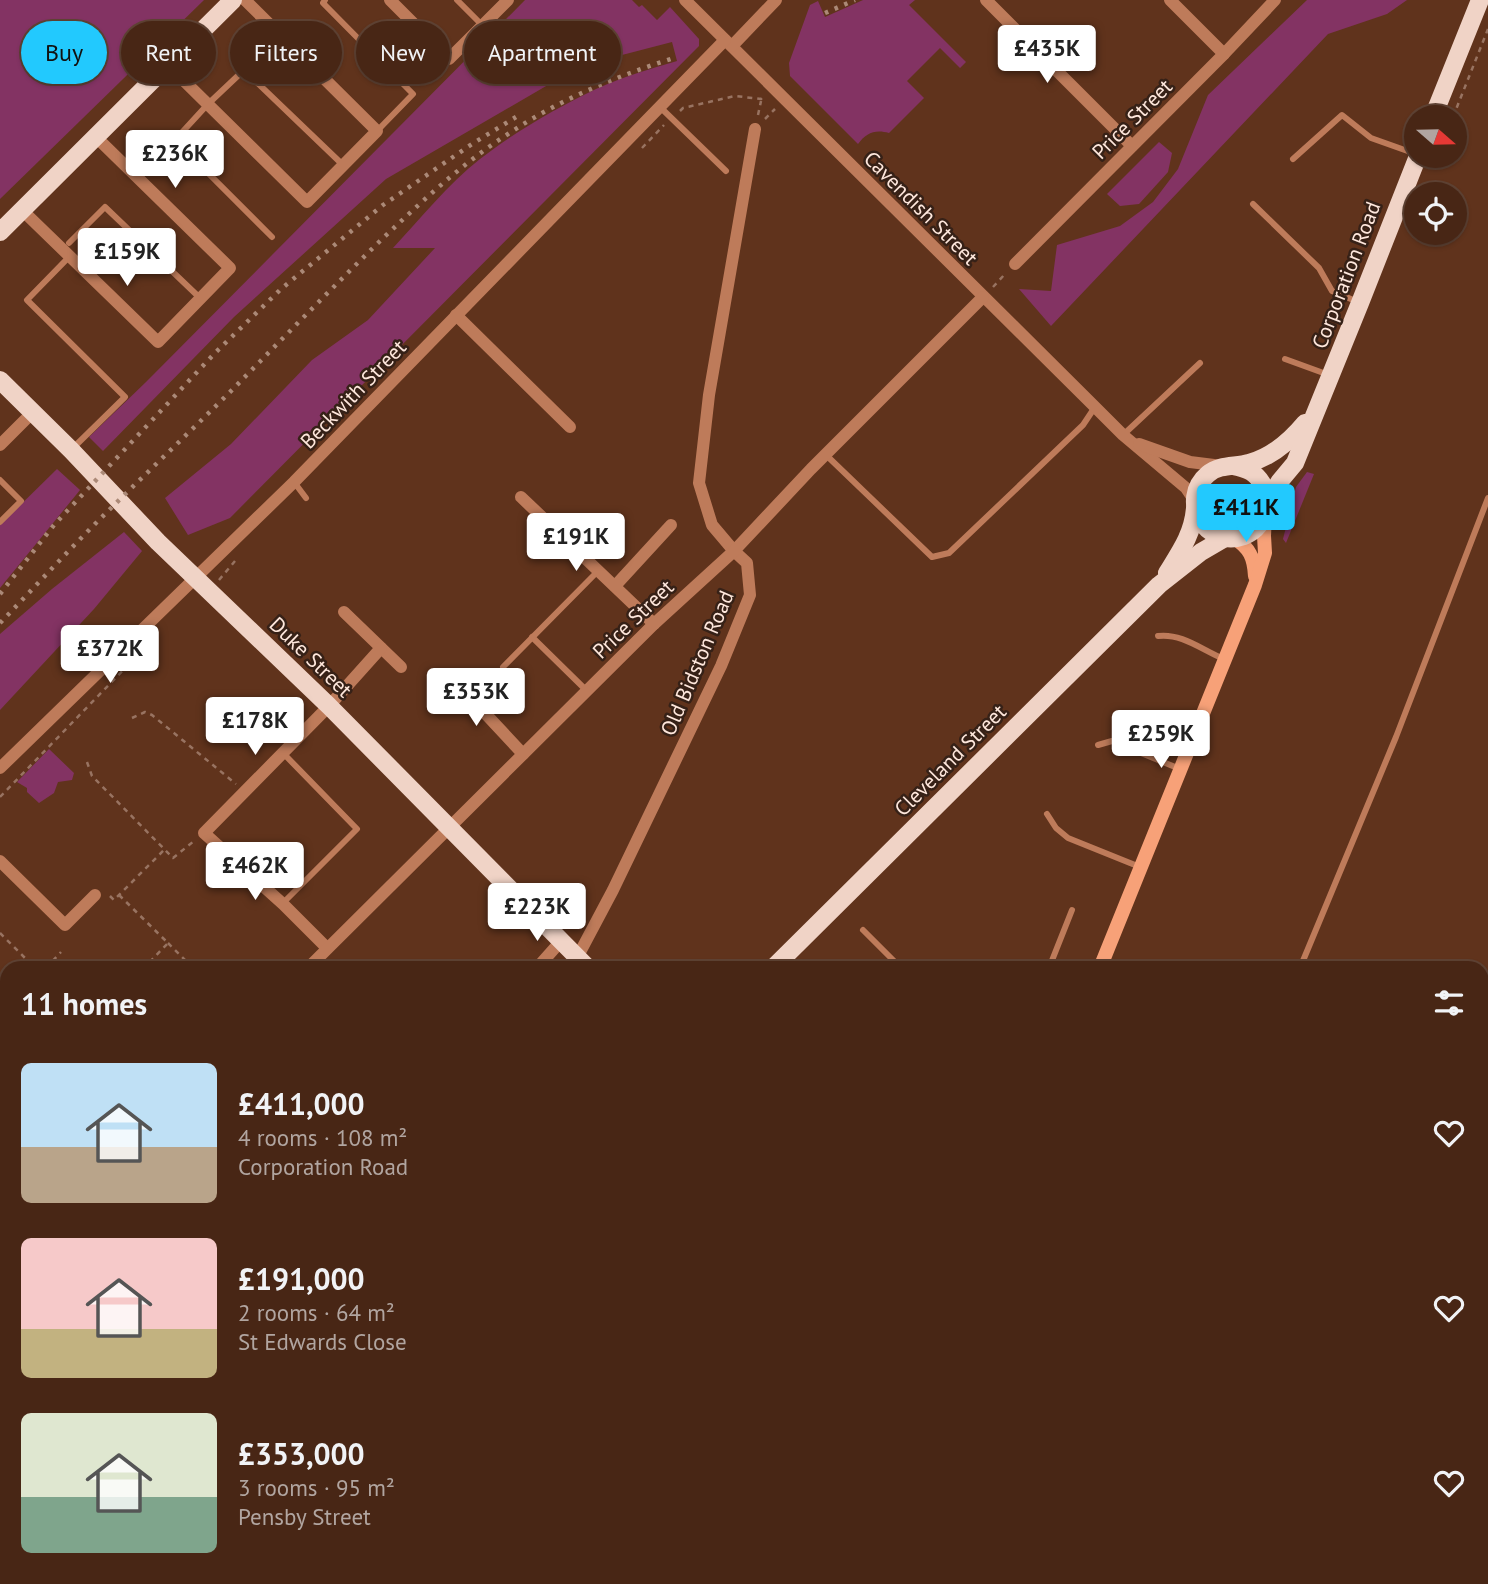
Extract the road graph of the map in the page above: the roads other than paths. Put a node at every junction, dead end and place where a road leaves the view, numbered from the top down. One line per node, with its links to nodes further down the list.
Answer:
1 (233, 0): 13 (main road)
2 (245, 0): 25 (street)
3 (325, 0): 25 (lane)
4 (390, 0): 17 (street)
5 (457, 0): 14 (lane)
6 (509, 0): 15 (street)
7 (685, 0): 16 (street, Cavendish Street)
8 (776, 0): 16 (street, Beckwith Street)
9 (986, 0): 27 (street)
10 (1170, 0): 18 (street)
11 (1275, 0): 18 (street, Price Street)
12 (1480, 0): 22 (main road)
13 (212, 21)
14 (478, 21)
15 (488, 21)
16 (729, 43): 23 (street, Beckwith Street); 39 (street, Cavendish Street)
17 (464, 44)
18 (1224, 54): 27 (street, Price Street)
19 (149, 84): 26 (main road)
20 (187, 84): 21 (street)
21 (208, 104): 30 (lane); 30 (street); 36 (lane)
22 (1438, 105)
23 (660, 107): 32 (lane); 42 (street, Beckwith Street)
24 (755, 129): 66 (street, Old Bidston Road)
25 (377, 131): 30 (street)
26 (96, 136): 34 (main road); 40 (street)
27 (1132, 146): 38 (street, Price Street)
28 (1404, 150): 29 (lane)
29 (1293, 159)
30 (343, 165)
31 (1412, 168): 41 (main road, Corporation Road)
32 (726, 171)
33 (1254, 204): 41 (lane)
34 (22, 210): 35 (main road); 37 (street)
35 (0, 232)
36 (272, 237)
37 (69, 249): 40 (lane); 40 (street); 53 (lane)
38 (1015, 264)
39 (983, 298): 47 (street, Cavendish Street); 54 (street, Price Street)
40 (200, 299)
41 (1360, 303): 45 (main road, Corporation Road)
42 (456, 315): 50 (street); 57 (street, Beckwith Street)
43 (1285, 359): 45 (lane)
44 (1200, 363): 51 (lane)
45 (1331, 376): 48 (main road, Corporation Road)
46 (0, 380): 49 (main road, Duke Street)
47 (1095, 407): 51 (street, Cavendish Street); 54 (lane)
48 (1316, 410): 55 (main road, Corporation Road); 62 (main road, Corporation Road)
49 (32, 413): 52 (street); 53 (main road, Duke Street)
50 (570, 427)
51 (1127, 438): 55 (street, Cavendish Street); 61 (street, Cavendish Street)
52 (0, 444)
53 (72, 452): 68 (main road, Duke Street)
54 (825, 454): 66 (street, Price Street)
55 (1230, 466): 61 (main road); 62 (main road)
56 (0, 480): 63 (lane)
57 (295, 482): 58 (lane); 68 (street, Beckwith Street)
58 (306, 498)
59 (521, 498): 67 (street)
60 (1488, 498): 106 (lane)
61 (1194, 504): 65 (main road); 69 (main road, Cleveland Street)
62 (1267, 506): 65 (main road); 70 (main road)
63 (0, 522)
64 (671, 525): 71 (street)
65 (1230, 538): 69 (main road, Cleveland Street); 70 (main road)
66 (734, 551): 73 (street, Price Street); 101 (street, Old Bidston Road)
67 (598, 571): 71 (street); 75 (lane)
68 (197, 578): 82 (main road, Duke Street); 86 (street, Beckwith Street)
69 (1159, 584): 102 (main road, Cleveland Street)
70 (1255, 585): 77 (main road)
71 (614, 586): 73 (street)
72 (344, 612): 76 (street)
73 (654, 624): 81 (street, Price Street)
74 (1158, 636): 77 (lane)
75 (532, 637): 79 (lane); 81 (lane)
76 (381, 648): 78 (street); 82 (street)
77 (1226, 660): 87 (main road)
78 (401, 667)
79 (503, 667)
80 (453, 679): 85 (street)
81 (587, 691): 85 (street, Price Street)
82 (329, 706): 84 (street); 89 (main road, Duke Street)
83 (1098, 745): 87 (lane)
84 (283, 753): 93 (lane); 93 (street)
85 (523, 754): 89 (street, Price Street)
86 (0, 768)
87 (1180, 769): 91 (main road)
88 (1047, 814): 91 (lane)
89 (449, 828): 96 (main road, Duke Street); 97 (street, Price Street)
90 (0, 861): 92 (street)
91 (1140, 867): 105 (main road)
92 (95, 895)
93 (283, 904): 97 (street)
94 (1072, 910): 104 (lane)
95 (863, 930): 103 (lane)
96 (561, 941): 99 (street); 100 (main road, Duke Street)
97 (327, 948): 98 (street, Price Street)
98 (315, 961)
99 (543, 961)
100 (582, 961)
101 (583, 961)
102 (780, 961)
103 (894, 961)
104 (1052, 961)
105 (1103, 961)
106 (1303, 961)

